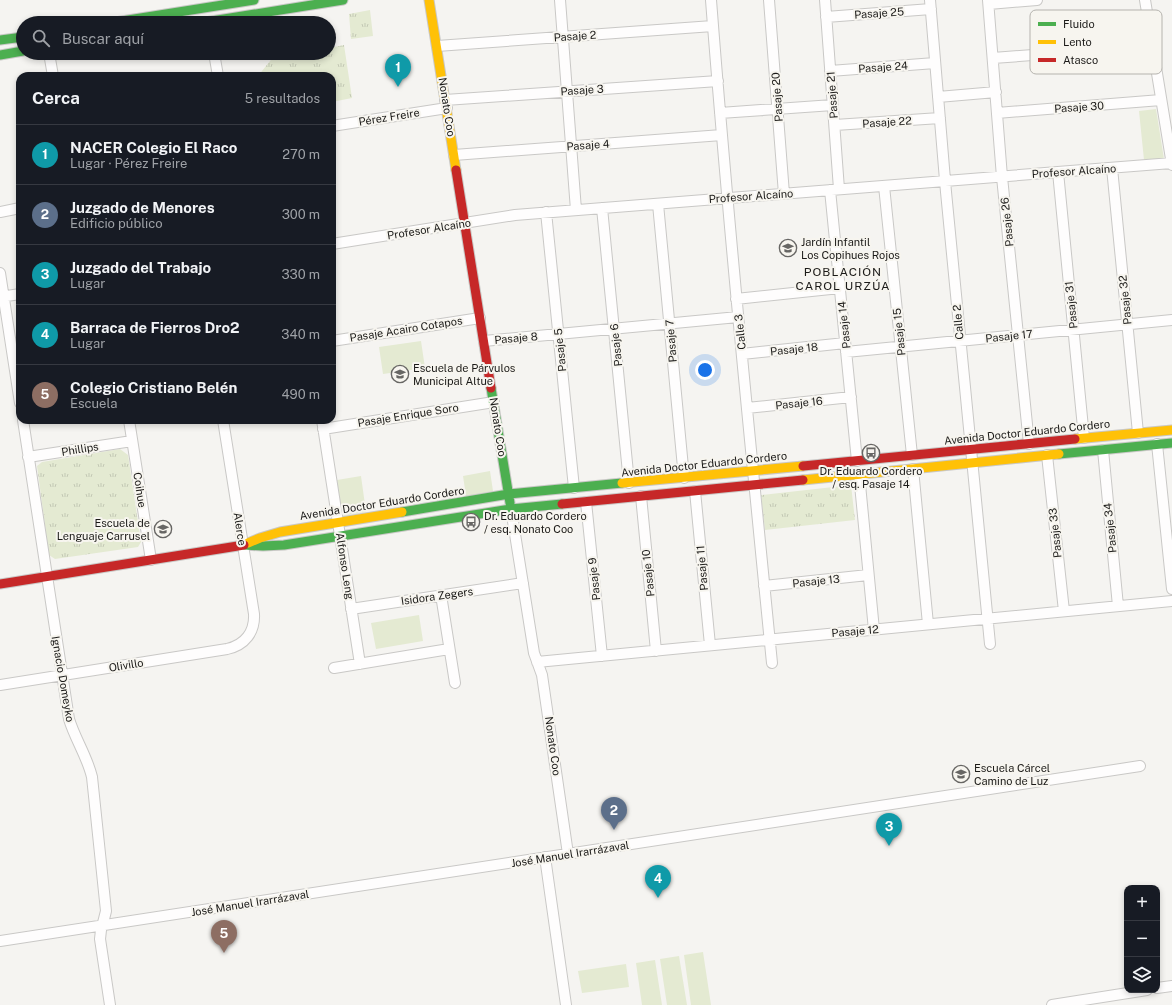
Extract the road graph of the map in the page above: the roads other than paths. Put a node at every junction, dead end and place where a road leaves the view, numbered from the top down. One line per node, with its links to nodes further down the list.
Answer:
1 (254, 0): 11 (main road)
2 (343, 0): 15 (main road)
3 (429, 0): 21 (main road, Nonato Coo)
4 (560, 0): 18 (street)
5 (711, 0): 17 (street, Calle 3)
6 (769, 0): 40 (street, Pasaje 20)
7 (825, 0): 16 (street, Pasaje 21)
8 (1037, 0): 10 (street)
9 (1145, 0): 13 (street)
10 (989, 2): 25 (street, Pasaje 26)
11 (221, 3): 14 (main road)
12 (931, 4): 16 (street, Pasaje 25); 28 (street, Calle 2)
13 (1147, 10)
14 (148, 16)
15 (246, 16)
16 (826, 17): 29 (street, Pasaje 21)
17 (714, 26): 18 (street, Pasaje 2); 33 (street, Calle 3)
18 (562, 37): 21 (street, Pasaje 2); 34 (street)
19 (16, 38): 20 (main road)
20 (0, 40)
21 (437, 46): 38 (main road, Nonato Coo)
22 (16, 52): 23 (main road)
23 (0, 55)
24 (1030, 55): 25 (street)
25 (993, 58): 35 (street, Pasaje 26)
26 (50, 60): 30 (street)
27 (215, 60): 31 (street)
28 (935, 63): 29 (street, Pasaje 24); 36 (street, Calle 2)
29 (830, 70): 39 (street, Pasaje 21)
30 (52, 72)
31 (217, 72)
32 (1157, 74): 37 (street)
33 (718, 81): 34 (street, Pasaje 3); 41 (street, Calle 3)
34 (567, 92): 38 (street, Pasaje 3); 47 (street)
35 (996, 92): 36 (street); 42 (street, Pasaje 26)
36 (938, 97): 43 (street, Calle 2)
37 (1161, 100): 42 (street, Pasaje 30); 49 (street)
38 (446, 104): 44 (street, Pérez Freire); 48 (main road, Nonato Coo)
39 (833, 105): 40 (street); 45 (street, Pasaje 21)
40 (778, 109): 41 (street); 56 (street, Pasaje 20)
41 (720, 113): 46 (street, Calle 3)
42 (997, 113): 52 (street, Pasaje 26)
43 (940, 118): 45 (street, Pasaje 22); 53 (street, Calle 2)
44 (336, 125)
45 (835, 125): 55 (street, Pasaje 21)
46 (722, 135): 47 (street, Pasaje 4); 57 (street, Calle 3)
47 (571, 147): 48 (street, Pasaje 4); 61 (street)
48 (454, 155): 64 (main road, Nonato Coo)
49 (1172, 164): 50 (street, Profesor Alcaíno)
50 (1112, 168): 51 (street, Profesor Alcaíno); 75 (street, Pasaje 32)
51 (1058, 172): 52 (street, Profesor Alcaíno); 77 (street, Pasaje 31)
52 (1002, 176): 53 (street, Profesor Alcaíno); 79 (street, Pasaje 26)
53 (945, 181): 54 (street, Profesor Alcaíno); 82 (street, Calle 2)
54 (884, 186): 55 (street, Profesor Alcaíno); 83 (street, Pasaje 15)
55 (835, 190): 56 (street, Profesor Alcaíno); 67 (street, Pasaje 14)
56 (784, 194): 57 (street, Profesor Alcaíno)
57 (727, 198): 58 (street, Profesor Alcaíno); 70 (street, Calle 3)
58 (658, 204): 59 (street, Profesor Alcaíno); 74 (street, Pasaje 7)
59 (602, 208): 61 (street, Profesor Alcaíno); 76 (street, Pasaje 6)
60 (16, 209): 62 (street)
61 (576, 210): 63 (street, Profesor Alcaíno)
62 (0, 212)
63 (546, 212): 64 (street, Profesor Alcaíno); 78 (street, Pasaje 5)
64 (465, 223): 65 (street, Profesor Alcaíno); 72 (main road, Nonato Coo)
65 (336, 243)
66 (0, 273): 69 (street)
67 (840, 288): 70 (street); 84 (street, Pasaje 14)
68 (16, 295): 69 (street)
69 (2, 297): 86 (street)
70 (736, 298): 71 (street, Calle 3)
71 (738, 317): 74 (street, Pasaje 8); 85 (street, Calle 3)
72 (480, 318): 80 (street, Pasaje Acairo Cotapos); 81 (main road, Nonato Coo)
73 (1172, 320): 75 (street, Pasaje 17)
74 (669, 324): 76 (street, Pasaje 8); 112 (street, Pasaje 7)
75 (1127, 324): 77 (street, Pasaje 17); 96 (street, Pasaje 32)
76 (614, 329): 78 (street, Pasaje 8); 113 (street, Pasaje 6)
77 (1073, 330): 79 (street, Pasaje 17); 97 (street, Pasaje 31)
78 (559, 334): 81 (street, Pasaje 8); 115 (street, Pasaje 5)
79 (1018, 335): 82 (street, Pasaje 17); 100 (street, Pasaje 26)
80 (336, 339)
81 (484, 341): 88 (main road, Nonato Coo)
82 (960, 341): 83 (street, Pasaje 17); 102 (street, Calle 2)
83 (901, 346): 84 (street, Pasaje 17); 104 (street, Pasaje 15)
84 (846, 348): 85 (street, Pasaje 18); 87 (street, Pasaje 14)
85 (742, 354): 89 (street, Calle 3)
86 (16, 379)
87 (851, 398): 89 (street, Pasaje 16); 107 (street, Pasaje 14)
88 (494, 402): 90 (street, Pasaje Enrique Soro); 117 (main road, Nonato Coo)
89 (747, 408): 110 (street, Calle 3)
90 (336, 422)
91 (24, 424): 106 (street, Ignacio Domeyko)
92 (130, 424): 98 (street, Coihue)
93 (224, 424): 123 (street, Alerce)
94 (322, 424): 121 (street, Alfonso Leng)
95 (1172, 430): 96 (main road, Avenida Doctor Eduardo Cordero)
96 (1138, 433): 97 (main road, Avenida Doctor Eduardo Cordero)
97 (1084, 438): 100 (main road, Avenida Doctor Eduardo Cordero)
98 (132, 441): 106 (street, Phillips); 124 (street, Coihue)
99 (1172, 443): 101 (main road, Avenida Doctor Eduardo Cordero)
100 (1029, 444): 102 (main road, Avenida Doctor Eduardo Cordero)
101 (1157, 444): 103 (main road, Avenida Doctor Eduardo Cordero); 130 (street)
102 (970, 450): 104 (main road, Avenida Doctor Eduardo Cordero); 108 (street, Calle 2)
103 (1102, 450): 105 (main road, Avenida Doctor Eduardo Cordero); 133 (street, Pasaje 34)
104 (912, 455): 107 (main road, Avenida Doctor Eduardo Cordero)
105 (1047, 455): 108 (main road, Avenida Doctor Eduardo Cordero); 135 (street, Pasaje 33)
106 (28, 457): 126 (street, Ignacio Domeyko)
107 (857, 461): 110 (main road, Avenida Doctor Eduardo Cordero)
108 (972, 463): 109 (main road, Avenida Doctor Eduardo Cordero); 136 (street, Calle 2)
109 (913, 469): 111 (main road, Avenida Doctor Eduardo Cordero); 137 (street)
110 (753, 471): 112 (main road, Avenida Doctor Eduardo Cordero); 114 (street, Calle 3)
111 (859, 474): 114 (main road, Avenida Doctor Eduardo Cordero); 125 (street)
112 (684, 478): 113 (main road, Avenida Doctor Eduardo Cordero)
113 (629, 483): 115 (main road, Avenida Doctor Eduardo Cordero)
114 (754, 485): 116 (main road, Avenida Doctor Eduardo Cordero); 129 (street, Calle 3)
115 (574, 488): 117 (main road, Avenida Doctor Eduardo Cordero)
116 (695, 491): 118 (main road, Avenida Doctor Eduardo Cordero); 142 (street, Pasaje 11)
117 (509, 494): 120 (main road, Nonato Coo); 121 (main road, Avenida Doctor Eduardo Cordero)
118 (641, 496): 119 (main road, Avenida Doctor Eduardo Cordero); 144 (street, Pasaje 10)
119 (586, 502): 120 (main road, Avenida Doctor Eduardo Cordero); 145 (street, Pasaje 9)
120 (511, 509): 122 (main road, Avenida Doctor Eduardo Cordero); 127 (street, Nonato Coo)
121 (338, 523): 122 (street, Alfonso Leng); 123 (main road, Avenida Doctor Eduardo Cordero)
122 (340, 536): 123 (main road, Avenida Doctor Eduardo Cordero); 134 (street, Alfonso Leng)
123 (243, 546): 124 (main road, Avenida Doctor Eduardo Cordero); 139 (street, Alerce)
124 (151, 560): 126 (main road, Avenida Doctor Eduardo Cordero)
125 (868, 575): 129 (street, Pasaje 13); 138 (street)
126 (47, 577): 128 (main road, Avenida Doctor Eduardo Cordero); 150 (street, Ignacio Domeyko)
127 (523, 583): 131 (street, Isidora Zegers); 146 (street, Nonato Coo)
128 (0, 584)
129 (764, 586): 140 (street, Calle 3)
130 (1172, 589)
131 (441, 595): 134 (street, Isidora Zegers); 143 (street)
132 (1172, 601): 133 (street, Pasaje 12)
133 (1118, 606): 135 (street, Pasaje 12)
134 (351, 609): 148 (street, Alfonso Leng)
135 (1064, 611): 136 (street, Pasaje 12)
136 (987, 619): 137 (street, Pasaje 12); 141 (street, Calle 2)
137 (928, 624): 138 (street, Pasaje 12)
138 (874, 630): 140 (street, Pasaje 12)
139 (248, 637): 150 (street, Olivillo)
140 (769, 640): 142 (street, Pasaje 12); 147 (street, Calle 3)
141 (990, 644)
142 (710, 646): 144 (street, Pasaje 12)
143 (449, 649): 148 (street); 151 (street)
144 (656, 651): 145 (street, Pasaje 12)
145 (602, 656): 146 (street, Pasaje 12)
146 (538, 662): 154 (street, Nonato Coo)
147 (772, 663)
148 (360, 664): 149 (street)
149 (334, 668)
150 (62, 675): 152 (street, Olivillo); 156 (street, Ignacio Domeyko)
151 (454, 683)
152 (0, 685)
153 (1140, 766): 154 (street, José Manuel Irarrázaval)
154 (568, 854): 155 (street, José Manuel Irarrázaval)
155 (544, 858): 156 (street, José Manuel Irarrázaval); 162 (street)
156 (102, 926): 157 (street, José Manuel Irarrázaval); 161 (street, Ignacio Domeyko)
157 (0, 941)
158 (1172, 986): 159 (street)
159 (1160, 988)
160 (1128, 993): 163 (street)
161 (110, 1005)
162 (566, 1005)
163 (1052, 1005)

